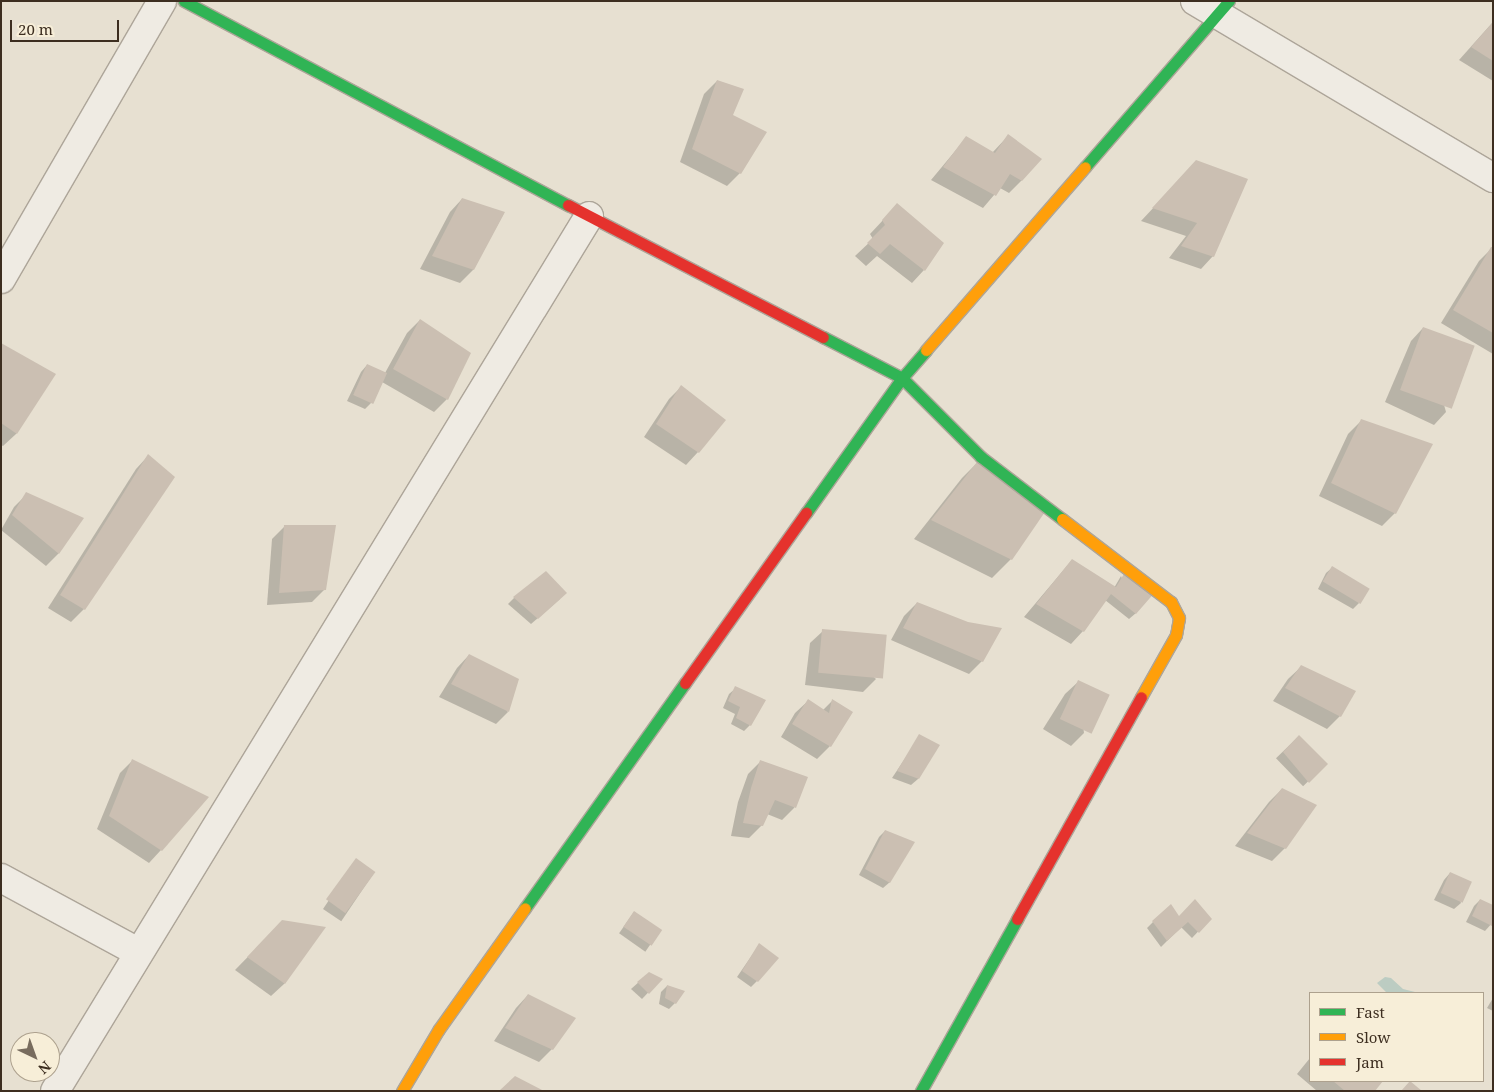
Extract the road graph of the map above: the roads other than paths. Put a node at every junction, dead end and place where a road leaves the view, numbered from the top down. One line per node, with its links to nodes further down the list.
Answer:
1 (162, 1): 6 (street)
2 (184, 1): 5 (street)
3 (1214, 5): 4 (street); 7 (street)
4 (1493, 178)
5 (589, 216): 7 (street); 9 (street)
6 (1, 279)
7 (902, 378): 11 (street); 12 (street)
8 (1, 878): 9 (street)
9 (138, 952): 10 (street)
10 (55, 1091)
11 (402, 1091)
12 (921, 1091)

